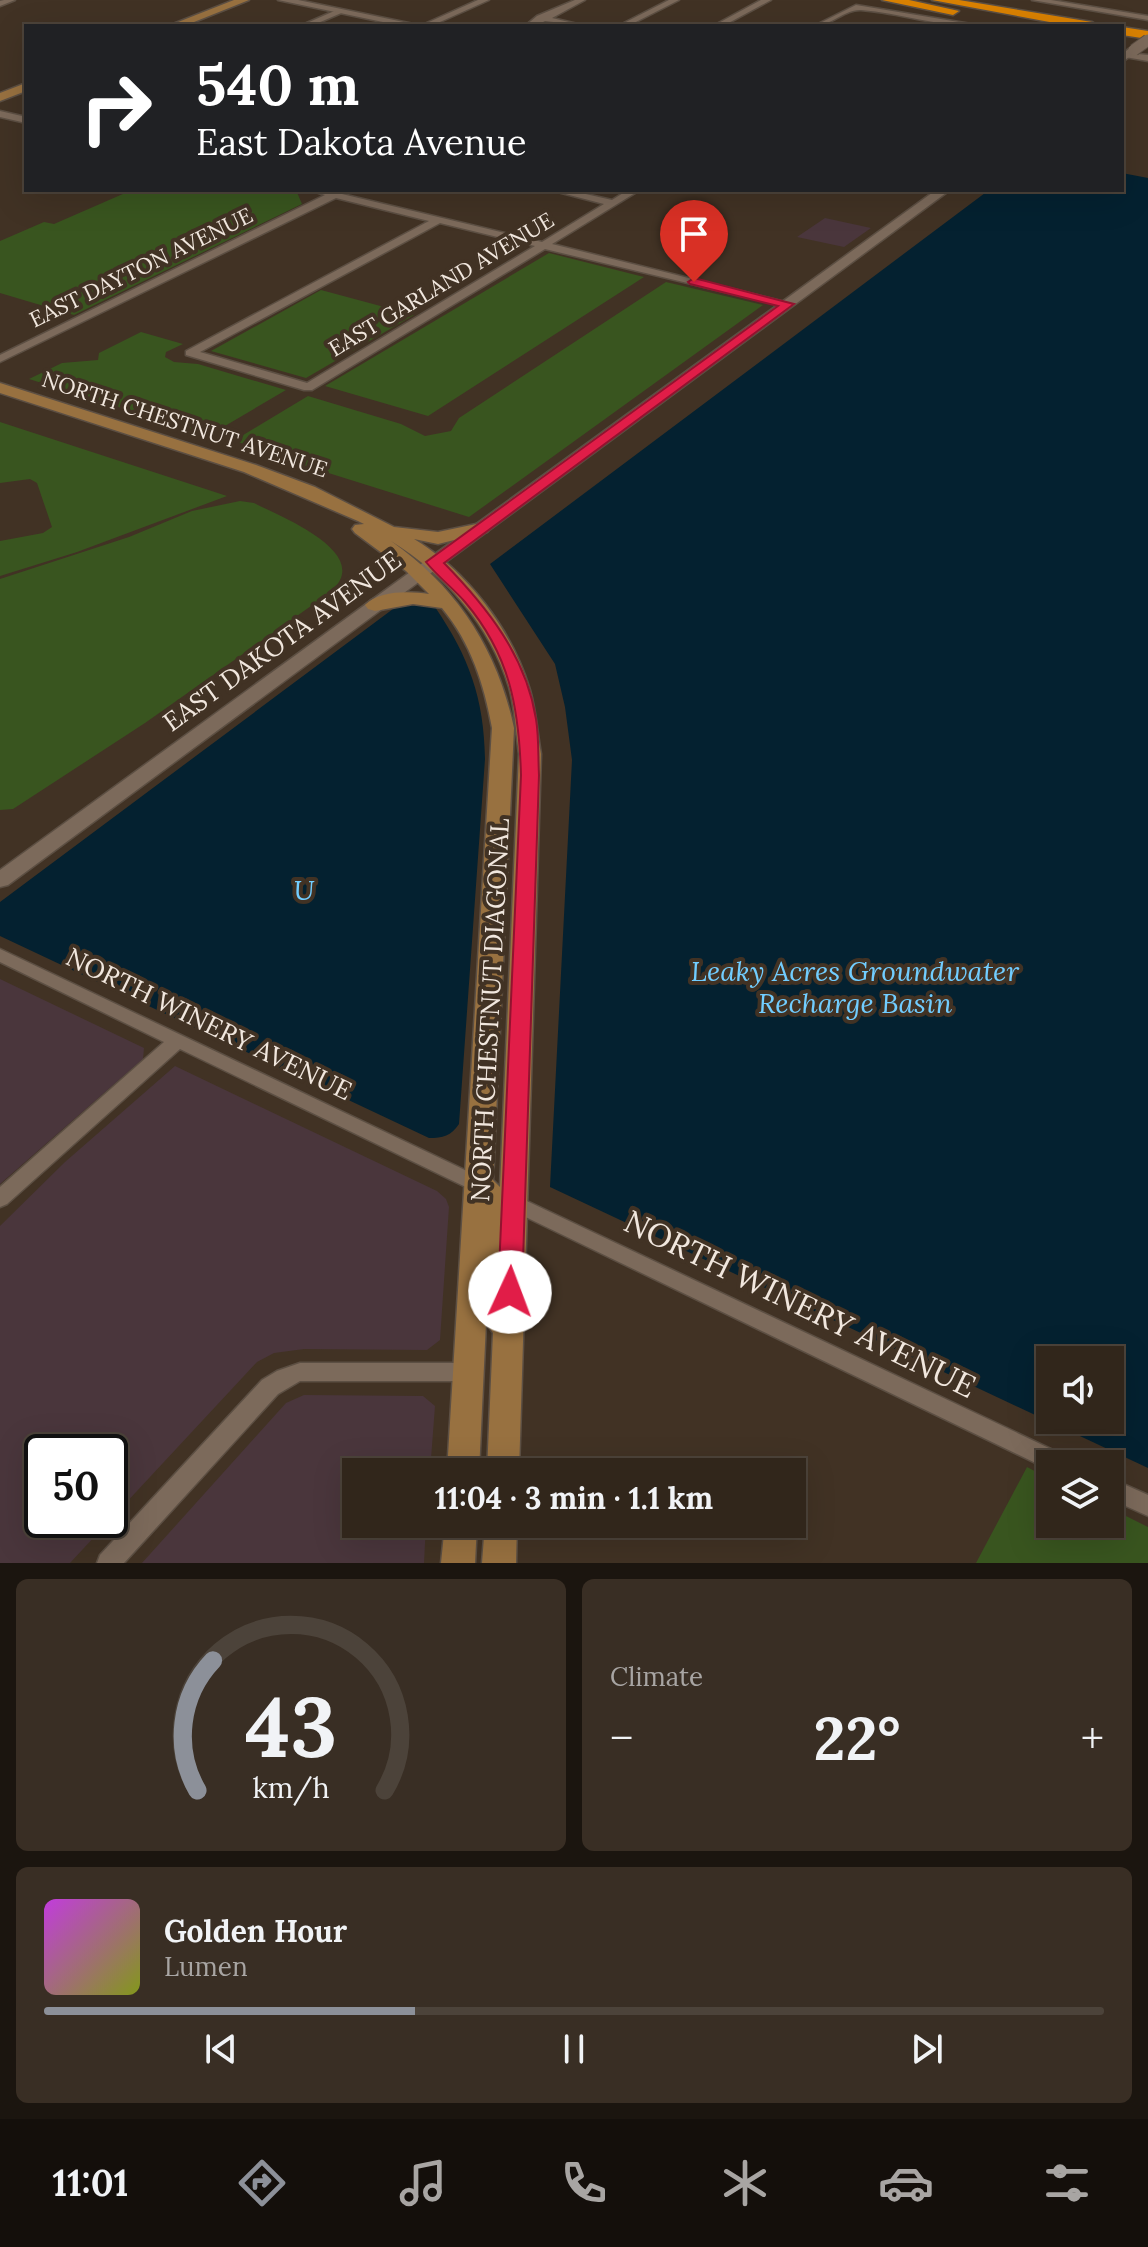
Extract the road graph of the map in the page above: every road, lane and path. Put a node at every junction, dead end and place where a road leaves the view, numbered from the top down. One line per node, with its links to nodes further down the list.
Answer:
1 (11, 0): 13 (street)
2 (244, 0): 19 (main road)
3 (258, 0): 20 (main road)
4 (283, 0): 15 (street)
5 (485, 0): 23 (street)
6 (581, 0): 16 (street)
7 (675, 0): 26 (street)
8 (767, 0): 27 (street)
9 (888, 0): 31 (highway)
10 (938, 0): 32 (highway)
11 (1036, 0): 14 (street)
12 (1081, 0): 14 (street)
13 (0, 4)
14 (1071, 6): 18 (street)
15 (342, 11): 21 (street); 22 (street)
16 (540, 18): 24 (street); 25 (street)
17 (927, 18): 28 (street); 29 (street); 30 (street)
18 (1148, 18)
19 (179, 24)
20 (194, 24)
21 (309, 24)
22 (410, 24)
23 (426, 24)
24 (532, 24)
25 (572, 24)
26 (626, 24)
27 (721, 24)
28 (822, 24)
29 (917, 24)
30 (960, 24)
31 (1028, 24)
32 (1080, 24)
33 (1124, 32): 35 (highway)
34 (1124, 40): 35 (highway)
35 (1148, 40): 36 (street, bridge)
36 (1128, 55): 37 (street)
37 (1148, 58)
38 (24, 82): 40 (main road)
39 (24, 88): 41 (main road)
40 (0, 91)
41 (0, 97)
42 (0, 114): 43 (street)
43 (24, 120)
44 (338, 192): 49 (street); 52 (street, EAST DAYTON AVENUE)
45 (564, 192): 48 (street)
46 (631, 192): 48 (street, EAST GARLAND AVENUE)
47 (941, 192): 51 (street, EAST DAKOTA AVENUE)
48 (612, 203): 50 (street, EAST GARLAND AVENUE)
49 (438, 220): 50 (street); 50 (street, EAST GARLAND AVENUE)
50 (544, 245): 51 (street)
51 (788, 304): 57 (street, EAST DAKOTA AVENUE)
52 (0, 359)
53 (0, 388): 55 (main road, NORTH CHESTNUT AVENUE)
54 (0, 400): 55 (main road, NORTH CHESTNUT AVENUE)
55 (192, 456): 56 (main road, NORTH CHESTNUT AVENUE); 58 (main road, NORTH CHESTNUT AVENUE)
56 (385, 526): 57 (main road); 58 (main road, NORTH CHESTNUT AVENUE)
57 (481, 528): 58 (street, EAST DAKOTA AVENUE)
58 (427, 567): 59 (street, EAST DAKOTA AVENUE); 60 (main road, NORTH CHESTNUT DIAGONAL); 66 (main road, NORTH CHESTNUT DIAGONAL)
59 (375, 605): 60 (main road); 61 (street, EAST DAKOTA AVENUE)
60 (451, 605): 64 (main road, NORTH CHESTNUT DIAGONAL)
61 (0, 880)
62 (0, 955): 63 (street, NORTH WINERY AVENUE)
63 (178, 1040): 64 (street, NORTH WINERY AVENUE); 65 (street)
64 (481, 1186): 67 (main road); 68 (main road, NORTH CHESTNUT DIAGONAL)
65 (0, 1199)
66 (512, 1202): 67 (main road, NORTH CHESTNUT DIAGONAL); 69 (street, NORTH WINERY AVENUE)
67 (509, 1353): 71 (main road, NORTH CHESTNUT DIAGONAL)
68 (469, 1372): 70 (main road, NORTH CHESTNUT DIAGONAL); 76 (street)
69 (1036, 1453)
70 (464, 1458)
71 (504, 1458)
72 (1124, 1495): 73 (street)
73 (1148, 1506)
74 (460, 1538): 77 (main road)
75 (500, 1538): 78 (main road)
76 (109, 1563)
77 (458, 1563)
78 (499, 1563)

